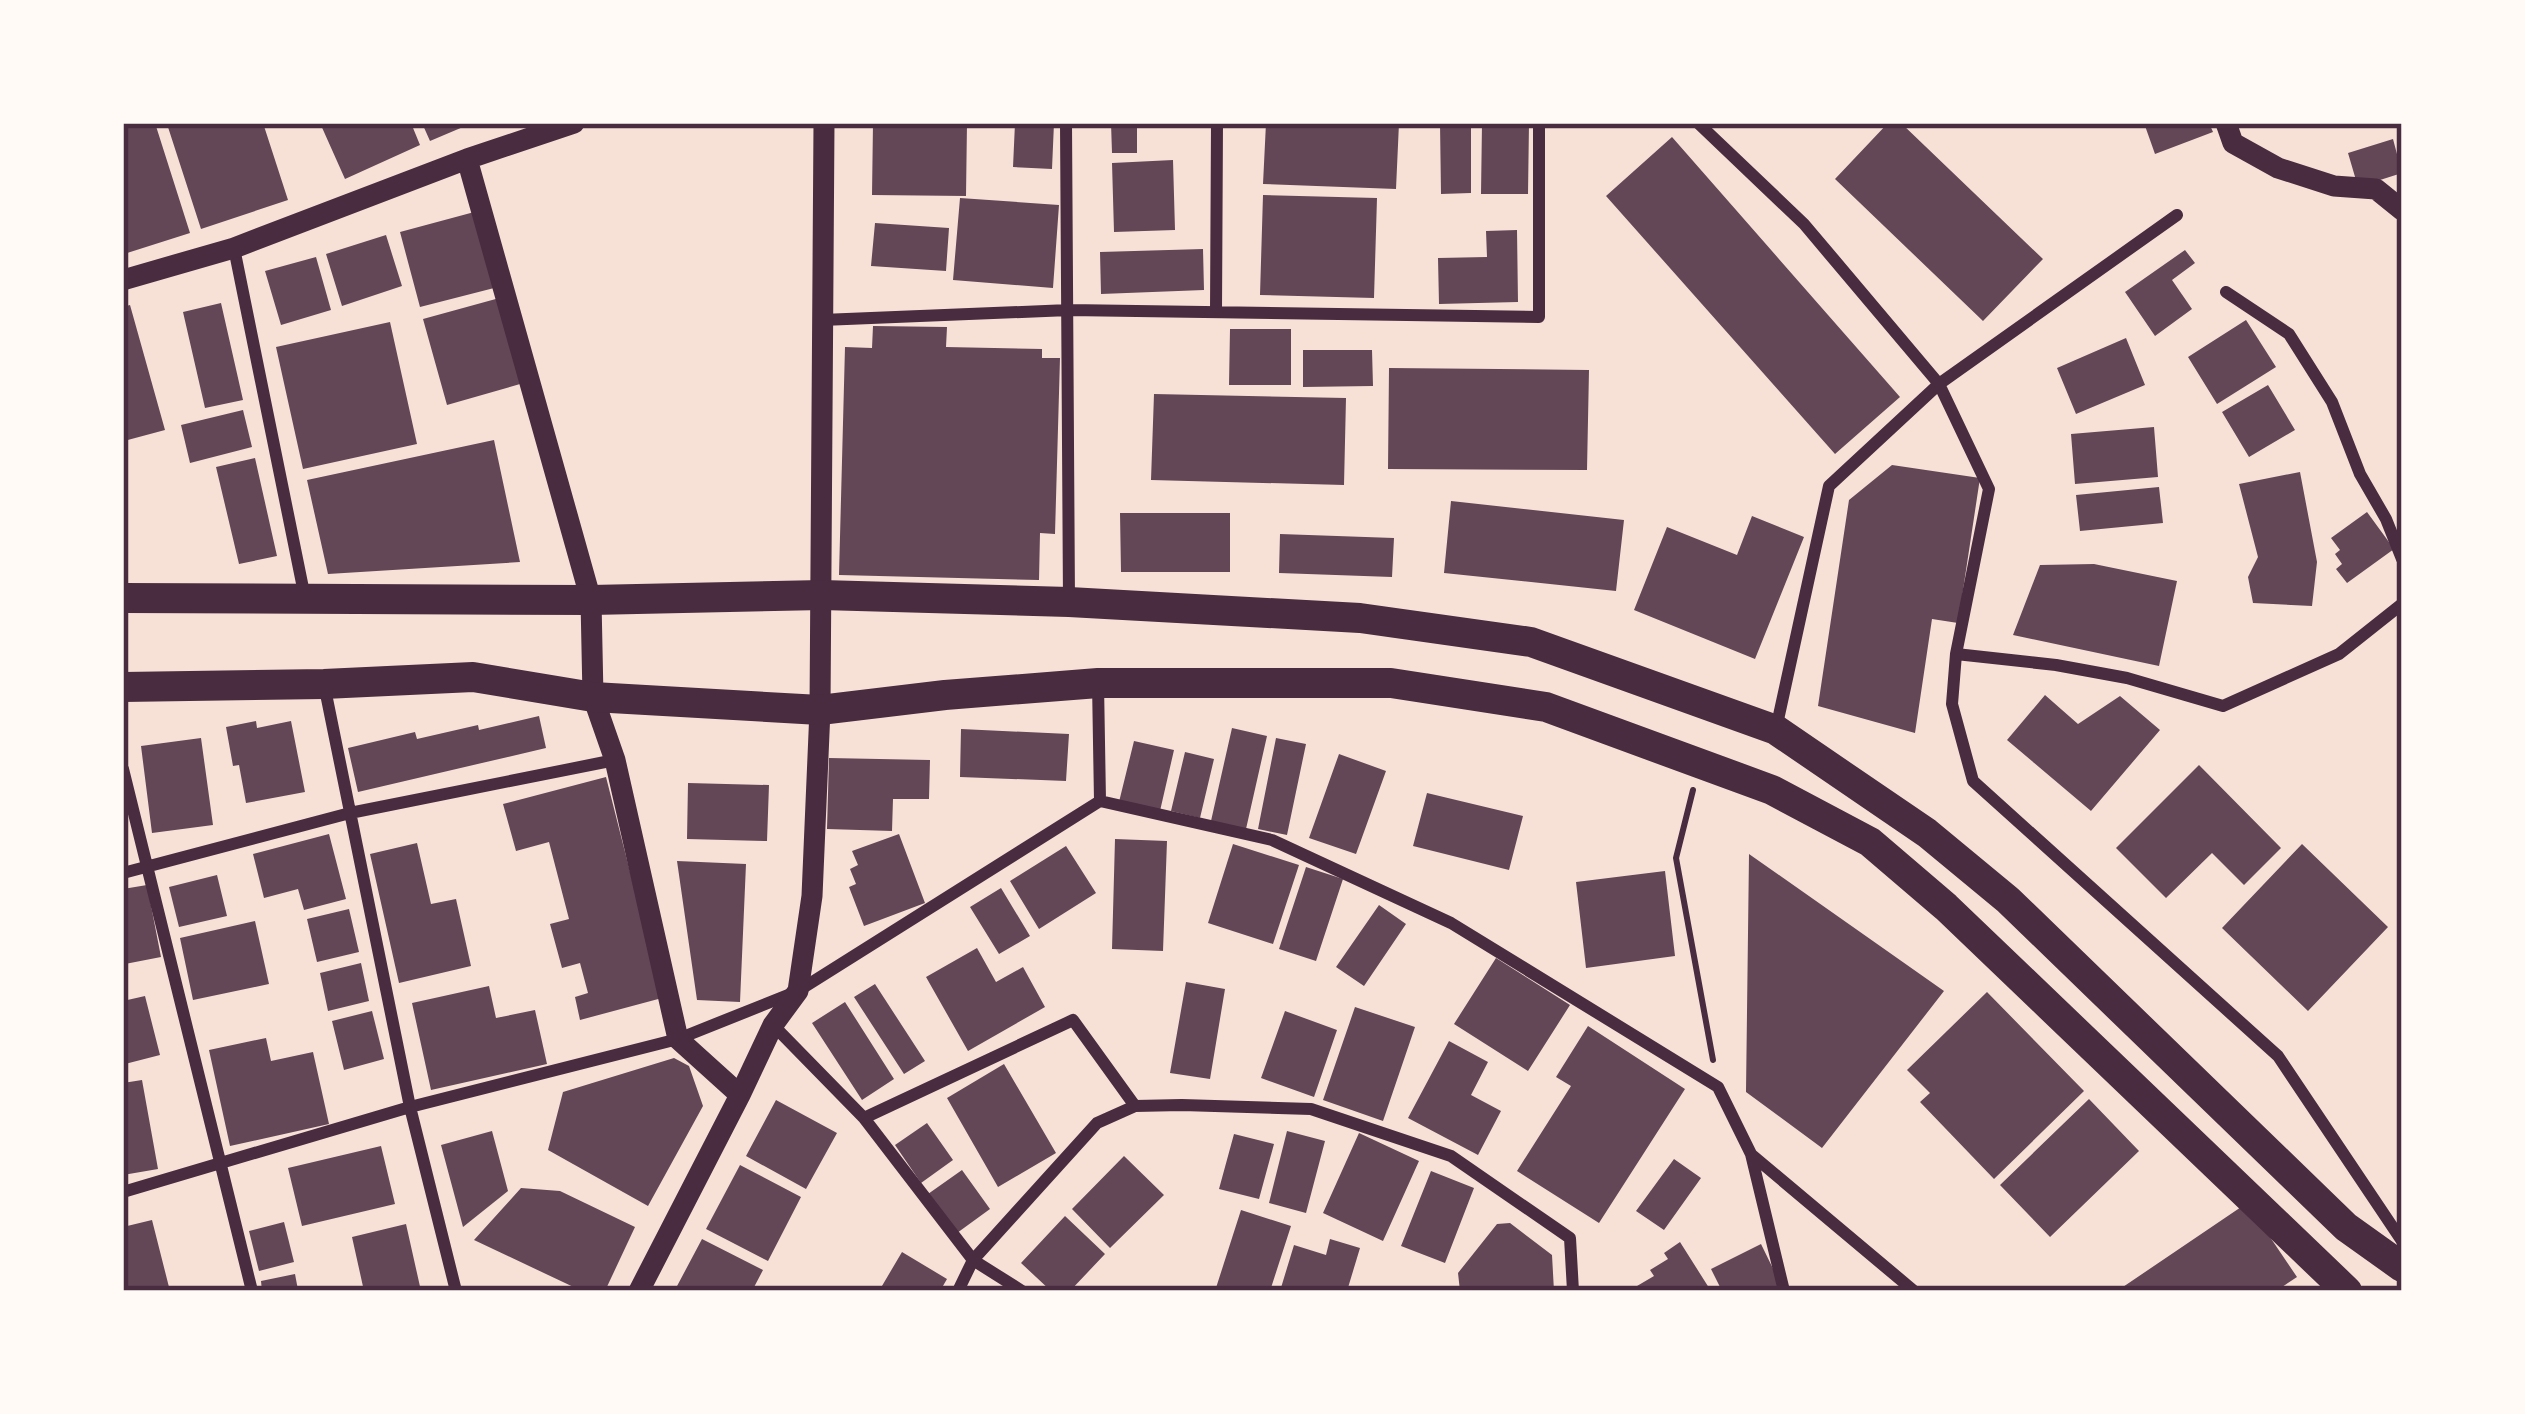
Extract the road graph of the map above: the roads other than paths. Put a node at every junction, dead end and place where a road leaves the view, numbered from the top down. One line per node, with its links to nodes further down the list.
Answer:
1 (574, 123): 8 (street)
2 (824, 123): 17 (street)
3 (1066, 123): 15 (street)
4 (1217, 123): 16 (street)
5 (1539, 123): 16 (street)
6 (1698, 123): 18 (street)
7 (2226, 123): 10 (street)
8 (521, 132): 9 (street)
9 (467, 159): 12 (street); 23 (street)
10 (2402, 210)
11 (2177, 215): 18 (street)
12 (234, 248): 13 (street); 22 (street)
13 (123, 280)
14 (2226, 292): 19 (street)
15 (1069, 310): 16 (street); 17 (street); 24 (street)
16 (1216, 312)
17 (822, 320): 20 (street)
18 (1939, 384): 26 (street); 32 (street)
19 (2402, 559)
20 (822, 595): 23 (main road); 24 (main road); 31 (street)
21 (123, 598): 22 (main road)
22 (304, 598): 23 (main road)
23 (591, 600): 30 (street)
24 (1069, 602): 32 (main road)
25 (2402, 604): 26 (street)
26 (1956, 654): 49 (street)
27 (1098, 683): 31 (main road); 35 (street); 60 (main road)
28 (324, 684): 29 (main road); 30 (main road); 36 (street)
29 (123, 687)
30 (592, 697): 31 (main road); 33 (street)
31 (820, 710): 39 (street)
32 (1776, 730): 51 (main road)
33 (615, 760): 36 (street); 41 (street)
34 (123, 770): 37 (street)
35 (1100, 801): 39 (street); 46 (street)
36 (350, 813): 37 (street); 44 (street)
37 (147, 866): 38 (street); 47 (street)
38 (123, 873)
39 (798, 992): 40 (street); 41 (street)
40 (773, 1025): 42 (street); 45 (street)
41 (678, 1040): 42 (street); 44 (street)
42 (740, 1096): 54 (street)
43 (1135, 1106): 45 (street); 50 (street); 57 (street)
44 (410, 1107): 47 (street); 53 (street)
45 (864, 1118): 50 (street)
46 (1751, 1154): 58 (street); 59 (street)
47 (221, 1163): 48 (street); 52 (street)
48 (123, 1192)
49 (2402, 1241)
50 (973, 1260): 55 (street); 56 (street)
51 (2402, 1267)
52 (253, 1291)
53 (456, 1291)
54 (639, 1291)
55 (958, 1291)
56 (1022, 1291)
57 (1573, 1291)
58 (1784, 1291)
59 (1914, 1291)
60 (2347, 1291)

